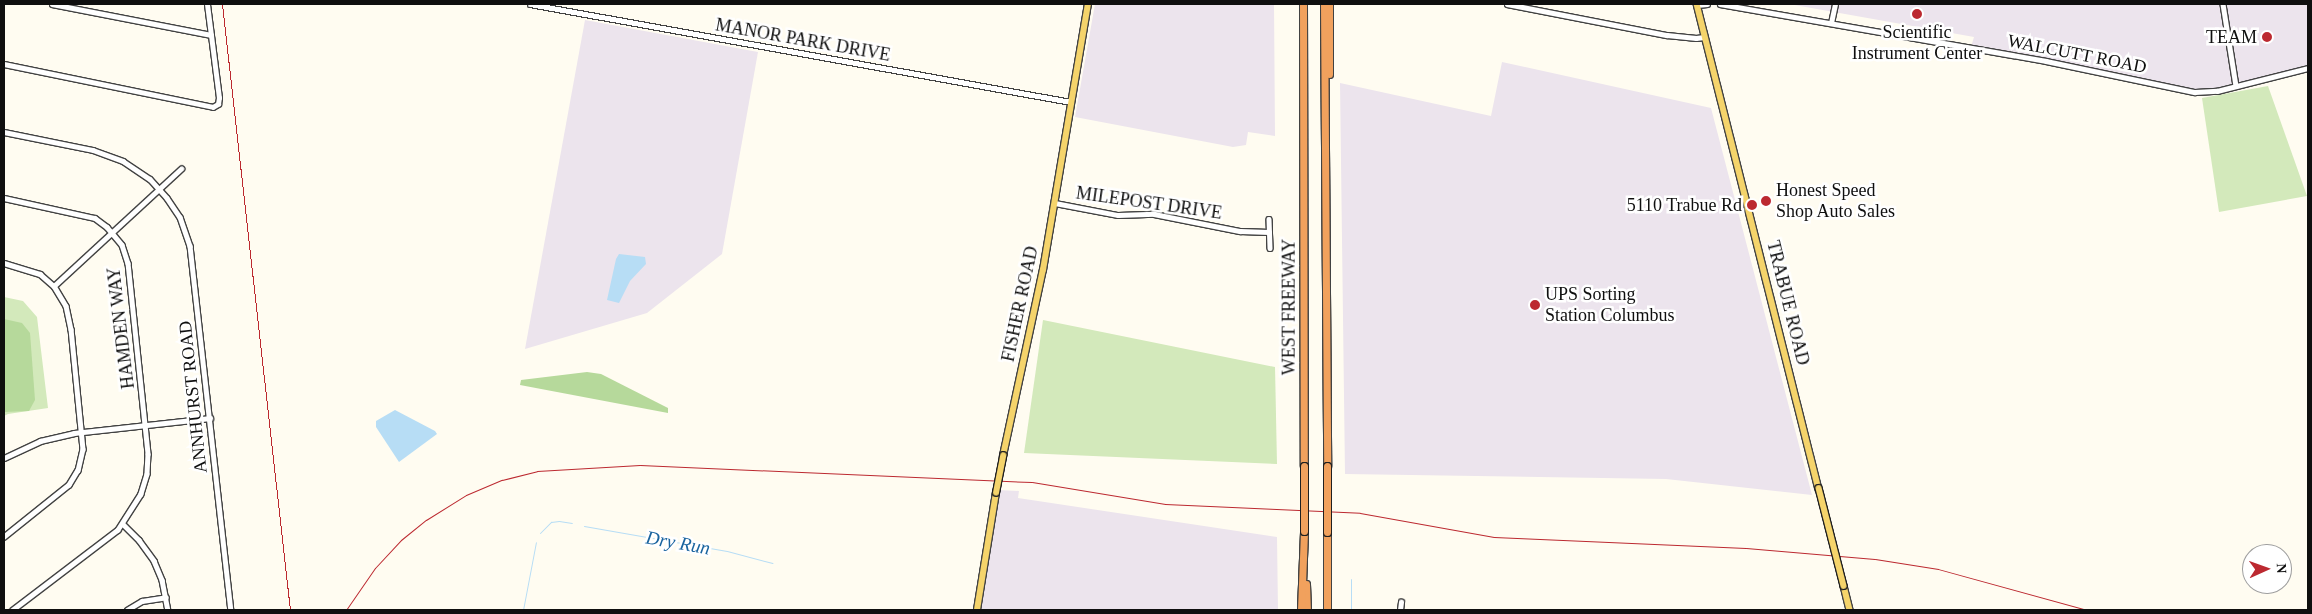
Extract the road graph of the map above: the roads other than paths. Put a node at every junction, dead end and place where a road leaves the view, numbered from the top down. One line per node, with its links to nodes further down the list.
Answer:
1 (52, 4): 15 (street)
2 (207, 4): 15 (street)
3 (530, 4): 20 (street, MANOR PARK DRIVE)
4 (1088, 4): 20 (main road, FISHER ROAD)
5 (1303, 4): 38 (highway, WEST FREEWAY, bridge)
6 (1324, 4): 22 (highway)
7 (1329, 4): 22 (highway)
8 (1507, 4): 16 (street)
9 (1707, 4): 13 (street)
10 (1720, 4): 14 (street, WALCUTT ROAD)
11 (1835, 4): 14 (street)
12 (2223, 4): 19 (street)
13 (1697, 5): 16 (main road, TRABUE ROAD)
14 (1831, 23): 19 (street, WALCUTT ROAD)
15 (211, 35): 17 (street)
16 (1704, 37): 51 (main road, TRABUE ROAD, bridge)
17 (4, 64)
18 (2308, 68): 19 (street, WALCUTT ROAD)
19 (2236, 86)
20 (1071, 102): 26 (main road, FISHER ROAD)
21 (4, 132): 24 (street, ANNHURST ROAD)
22 (1326, 137): 49 (highway, bridge)
23 (181, 169): 24 (street)
24 (160, 189): 28 (street); 33 (street, ANNHURST ROAD)
25 (4, 198): 28 (street)
26 (1055, 203): 29 (street, MILEPOST DRIVE); 46 (main road, FISHER ROAD, bridge)
27 (1269, 219): 29 (street)
28 (112, 232): 32 (street); 34 (street, HAMDEN WAY)
29 (1270, 232): 30 (street)
30 (1270, 248)
31 (4, 263): 32 (street)
32 (54, 286): 35 (street)
33 (210, 418): 34 (street); 45 (street, ANNHURST ROAD)
34 (146, 425): 35 (street); 37 (street, HAMDEN WAY)
35 (82, 432): 36 (street); 39 (street)
36 (4, 458)
37 (123, 524): 40 (street); 42 (street, HAMDEN WAY)
38 (1304, 531): 47 (highway); 48 (highway, WEST FREEWAY)
39 (4, 537)
40 (166, 597): 43 (street); 44 (street)
41 (1401, 602): 50 (street)
42 (13, 610)
43 (127, 610)
44 (168, 610)
45 (231, 610)
46 (977, 610)
47 (1301, 610)
48 (1307, 610)
49 (1327, 610)
50 (1400, 610)
51 (1850, 610)

